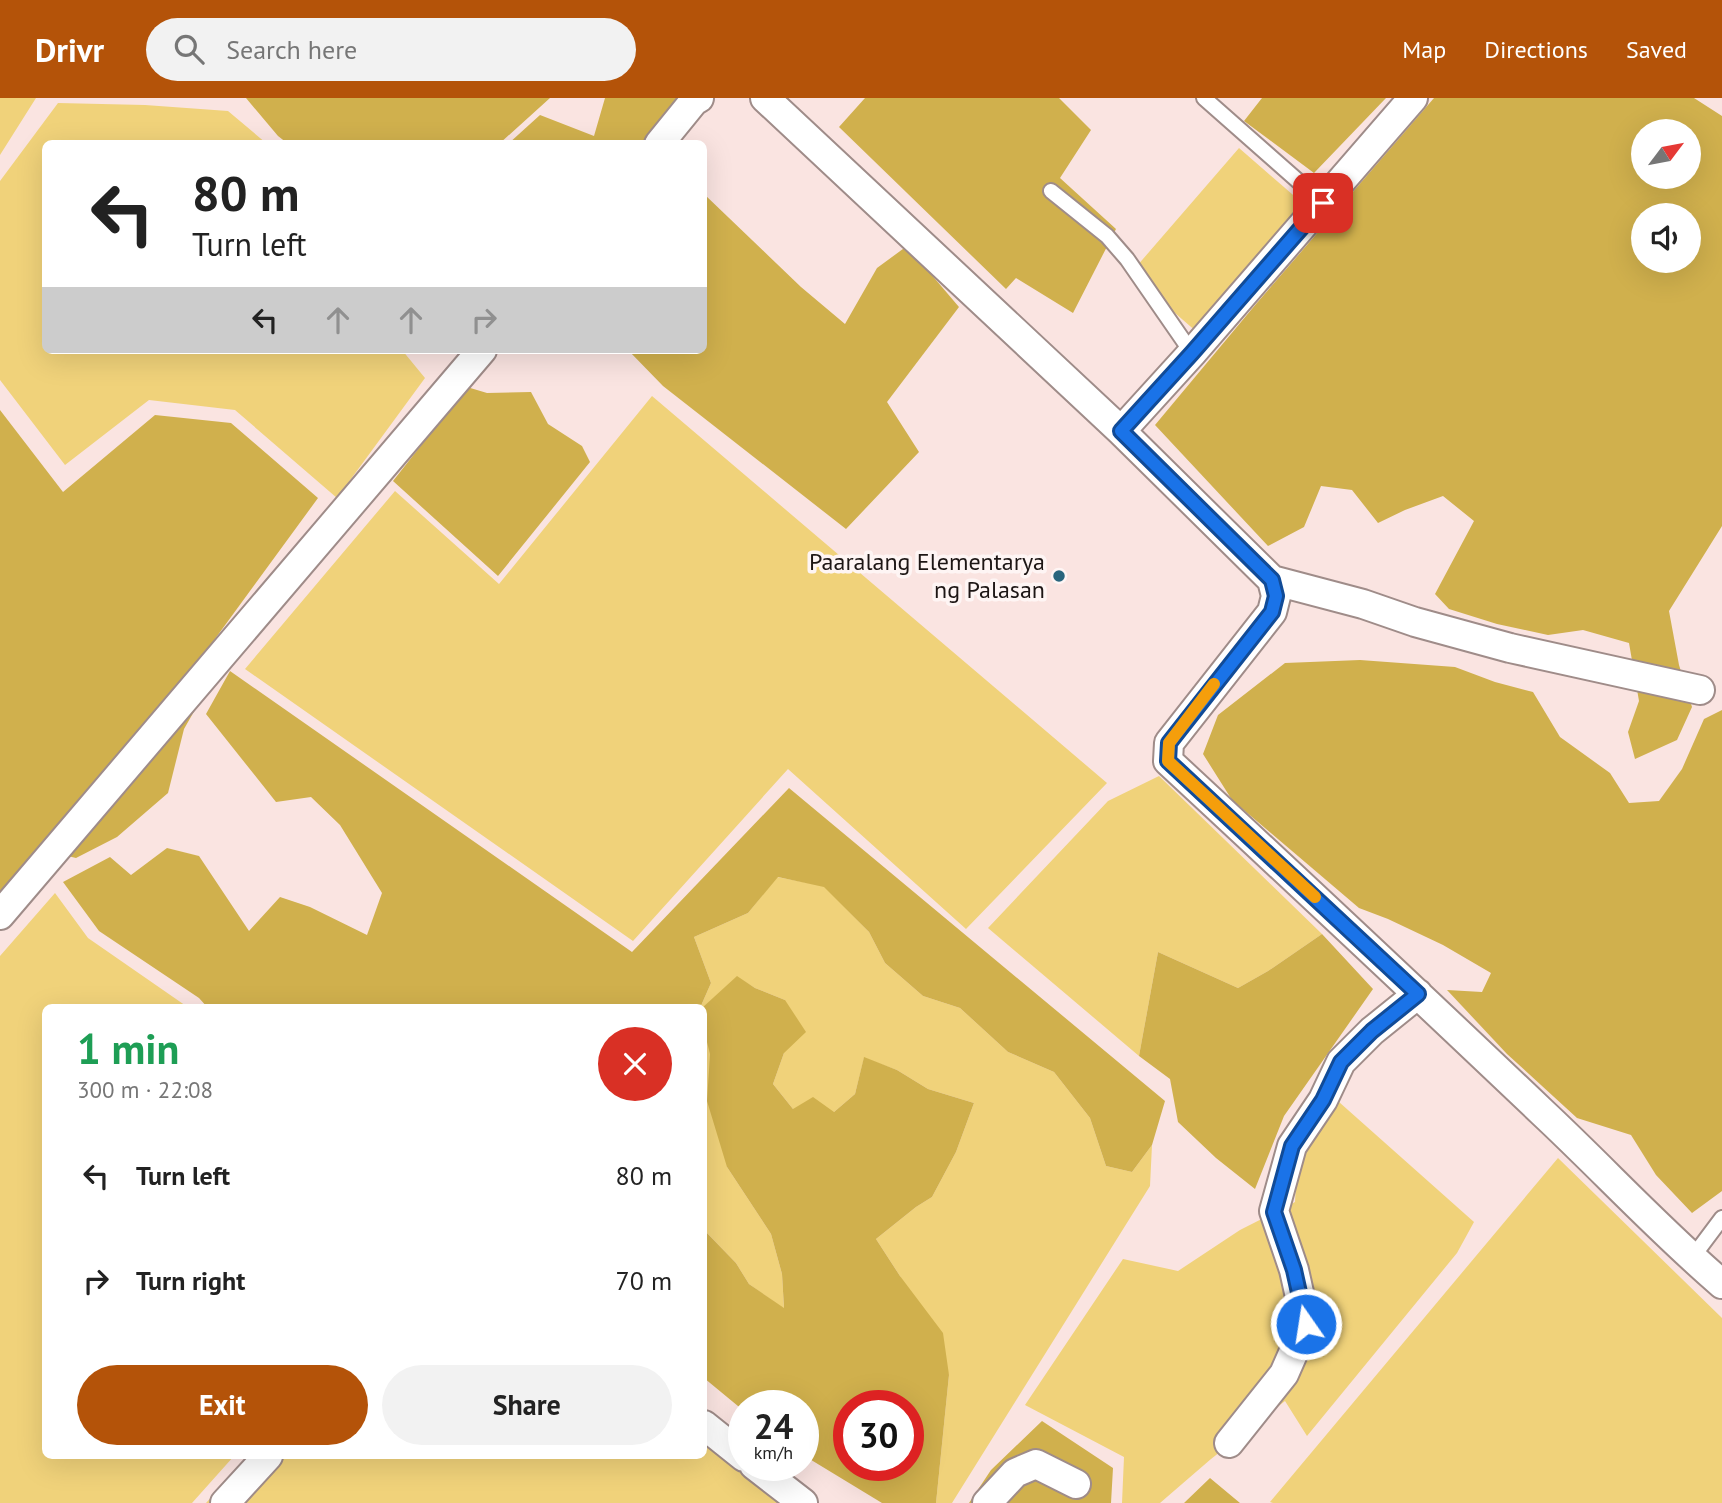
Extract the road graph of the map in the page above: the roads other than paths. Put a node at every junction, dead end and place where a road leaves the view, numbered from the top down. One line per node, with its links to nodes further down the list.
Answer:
1 (699, 98): 5 (street)
2 (765, 98): 10 (street)
3 (1205, 98): 7 (lane)
4 (1413, 98): 7 (street)
5 (662, 140)
6 (1051, 191): 8 (lane)
7 (1323, 203): 8 (street)
8 (1192, 353): 10 (street)
9 (479, 354): 13 (street)
10 (1121, 431): 11 (street)
11 (1272, 580): 12 (street); 14 (street)
12 (1700, 690)
13 (0, 915)
14 (1418, 994): 16 (street); 19 (street)
15 (1722, 1218): 16 (lane)
16 (1692, 1258): 17 (street)
17 (1722, 1284)
18 (707, 1427): 20 (street)
19 (1229, 1443)
20 (728, 1444)
21 (265, 1459): 24 (street)
22 (775, 1481): 25 (street)
23 (1076, 1484): 26 (street)
24 (225, 1503)
25 (803, 1503)
26 (988, 1503)

